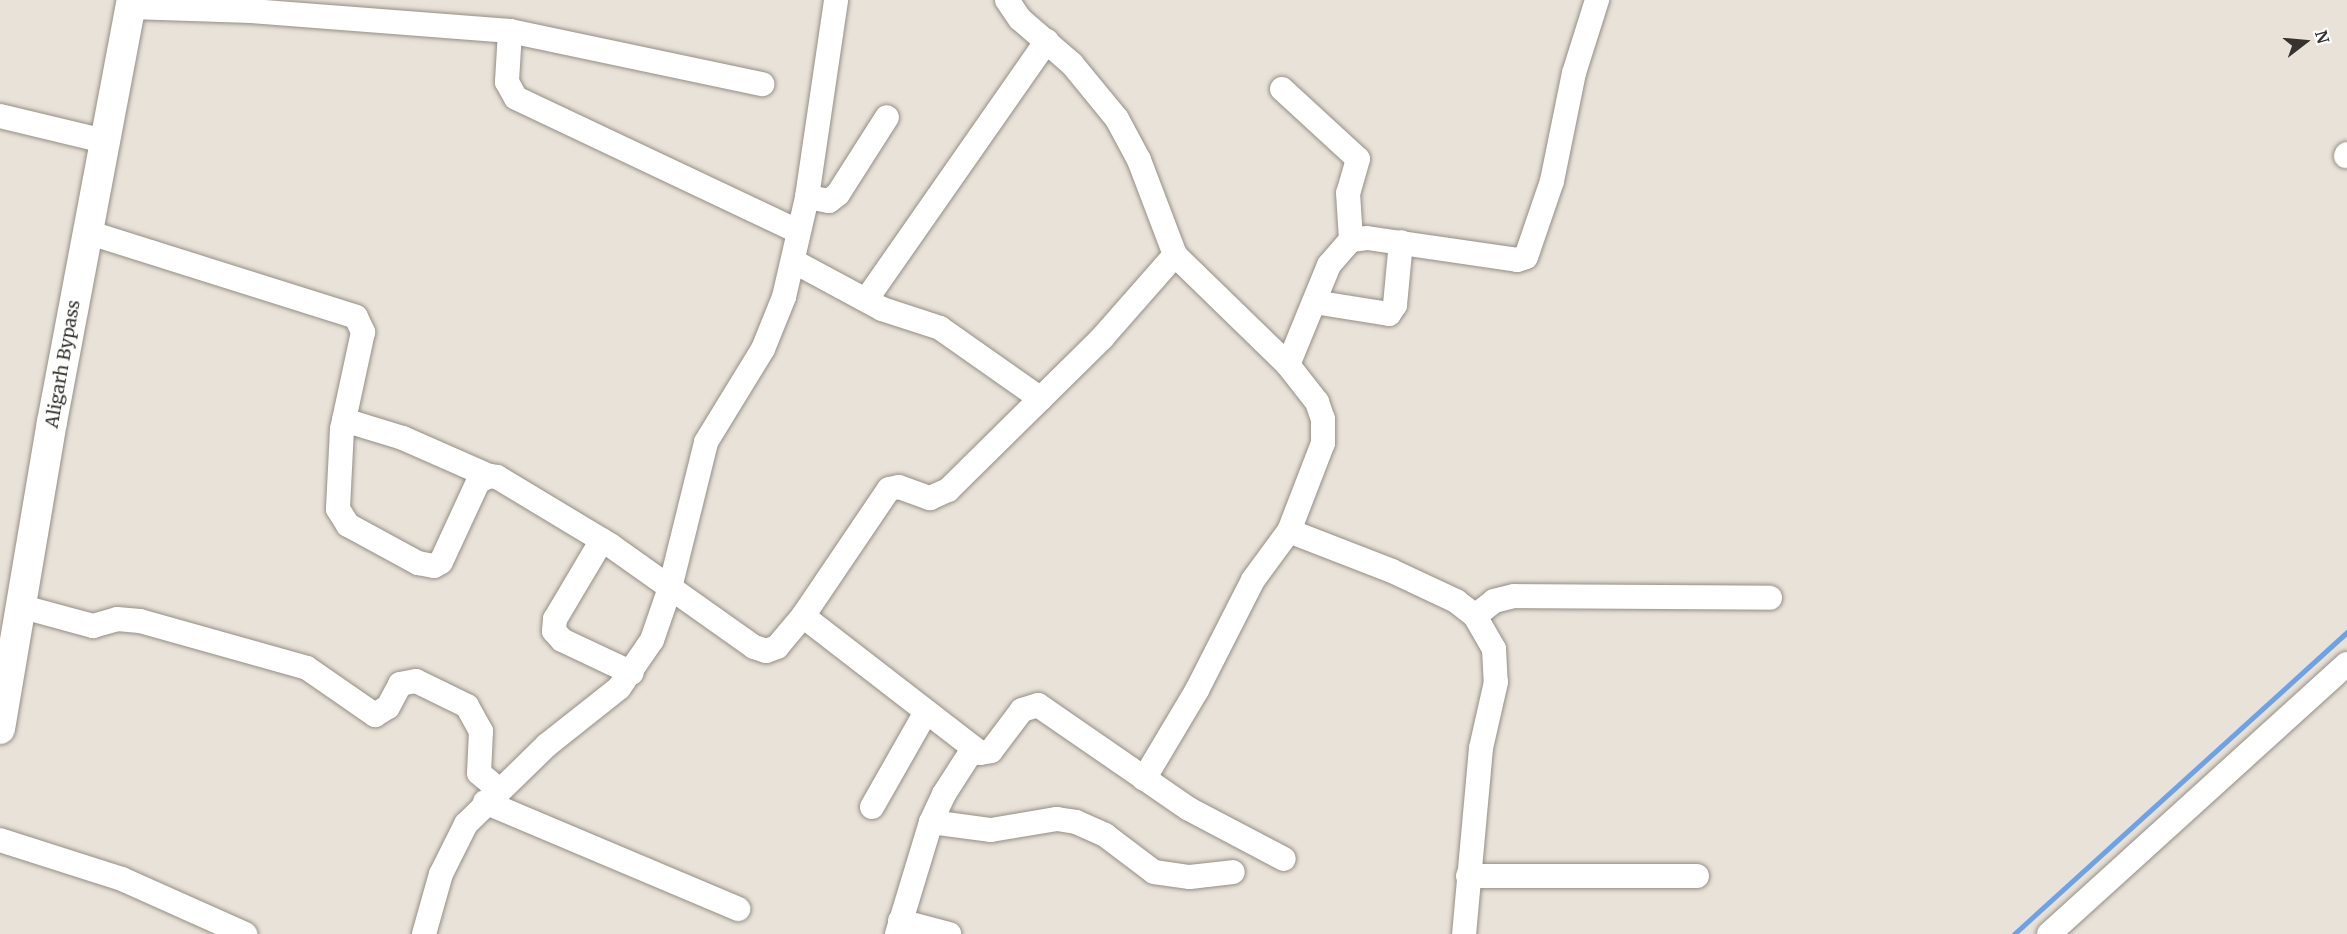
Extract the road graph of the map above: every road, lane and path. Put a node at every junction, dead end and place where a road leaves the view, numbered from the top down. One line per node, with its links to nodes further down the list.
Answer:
1 (836, 0): 12 (street)
2 (1007, 0): 6 (street)
3 (1597, 0): 16 (street)
4 (131, 4): 5 (street); 11 (main road, Aligarh Bypass)
5 (510, 31): 7 (street); 13 (street)
6 (1047, 41): 17 (street); 19 (street)
7 (762, 84)
8 (1282, 89): 15 (street)
9 (0, 116): 11 (street)
10 (887, 117): 12 (street)
11 (104, 141): 14 (main road, Aligarh Bypass)
12 (807, 196): 13 (street)
13 (798, 231): 18 (street)
14 (87, 232): 23 (street); 29 (main road, Aligarh Bypass)
15 (1351, 240): 16 (street); 20 (street)
16 (1401, 242): 20 (street)
17 (1175, 255): 21 (street); 22 (street)
18 (793, 261): 19 (street); 27 (street)
19 (866, 300): 22 (street)
20 (1314, 302): 21 (street)
21 (1288, 365): 25 (street)
22 (1041, 399): 30 (street)
23 (344, 420): 24 (street); 24 (street)
24 (489, 476): 26 (street)
25 (1289, 531): 31 (street); 37 (street)
26 (602, 540): 27 (street); 33 (street)
27 (670, 588): 30 (street); 33 (street)
28 (1770, 598): 31 (street)
29 (23, 607): 35 (main road, Aligarh Bypass); 38 (street)
30 (803, 616): 34 (street)
31 (1475, 616): 44 (street)
32 (2347, 663): 52 (street)
33 (632, 673): 38 (street)
34 (926, 712): 36 (street); 39 (street)
35 (0, 729)
36 (973, 749): 37 (street); 40 (street)
37 (1144, 779): 42 (street)
38 (491, 796): 46 (street); 49 (street)
39 (872, 807)
40 (932, 822): 43 (street); 47 (street)
41 (0, 840): 48 (street)
42 (1284, 859)
43 (1233, 872)
44 (1468, 876): 45 (street); 51 (street)
45 (1697, 876)
46 (738, 909)
47 (899, 927): 50 (street)
48 (245, 934)
49 (424, 934)
50 (949, 934)
51 (1464, 934)
52 (2049, 934)

